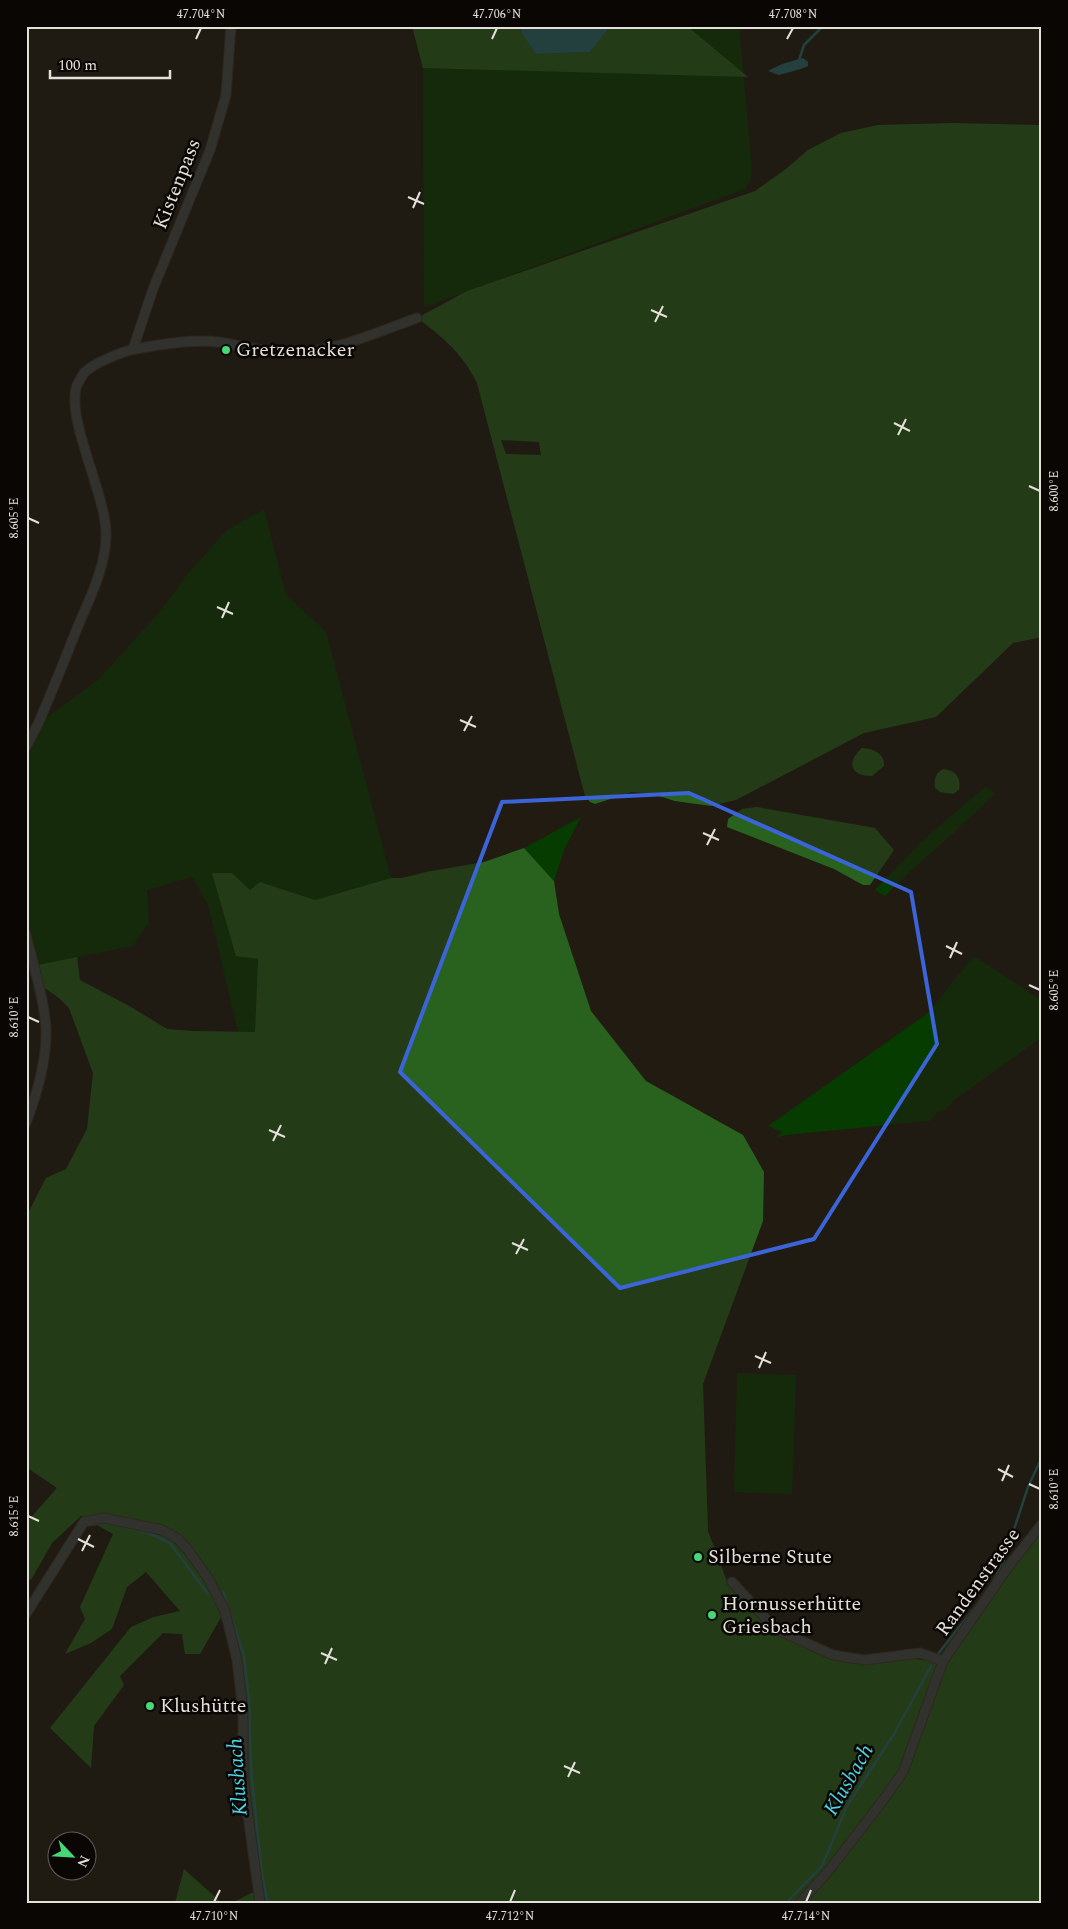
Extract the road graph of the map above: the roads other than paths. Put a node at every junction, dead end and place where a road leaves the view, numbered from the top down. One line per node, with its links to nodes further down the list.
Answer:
1 (231, 26): 3 (street, Kistenpass)
2 (417, 318): 3 (street)
3 (133, 349): 4 (street)
4 (26, 747)
5 (26, 934): 6 (street)
6 (26, 1123)
7 (1042, 1524): 10 (street, Randenstrasse)
8 (732, 1582): 10 (street, Randenstrasse)
9 (26, 1614): 11 (street)
10 (943, 1661): 12 (street, Randenstrasse)
11 (260, 1903)
12 (800, 1903)

